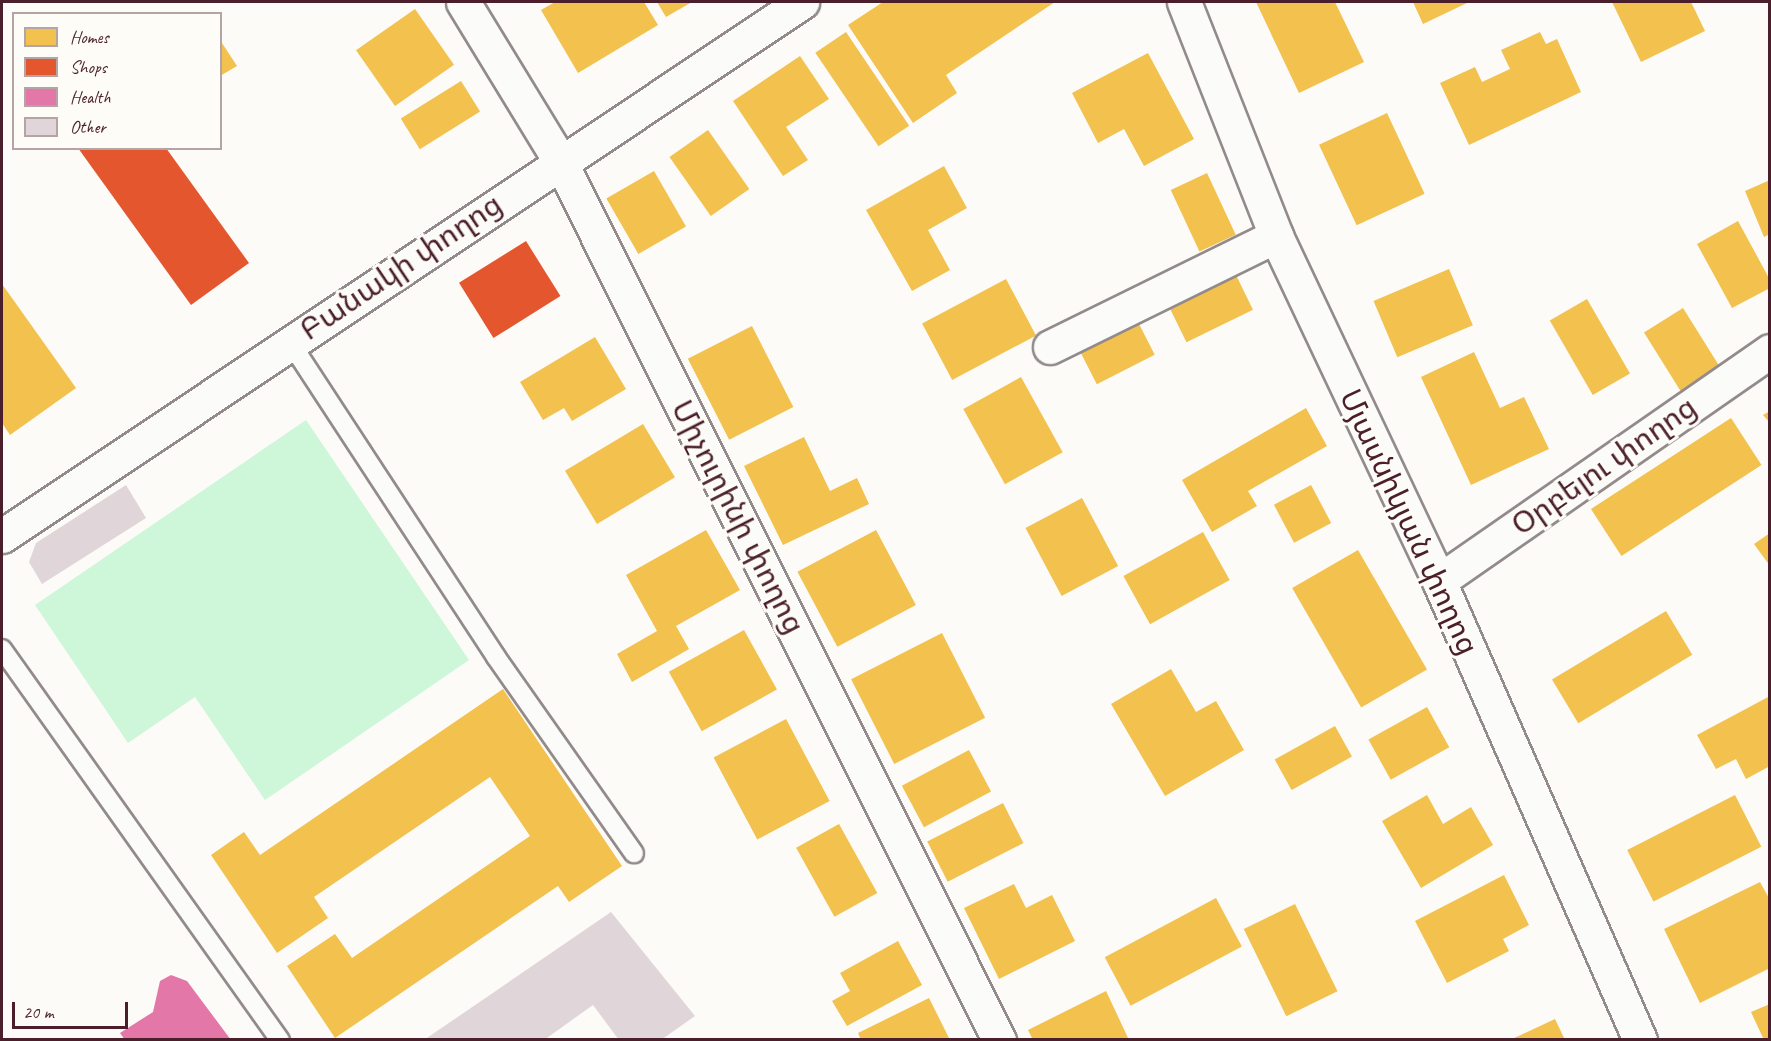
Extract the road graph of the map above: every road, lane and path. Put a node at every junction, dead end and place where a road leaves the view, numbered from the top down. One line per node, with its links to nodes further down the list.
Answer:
1 (463, 2): 4 (street, Միչուրինի փողոց)
2 (802, 2): 4 (street, Բանակի փողոց)
3 (1184, 2): 5 (street, Մյասնիկյան փողոց)
4 (560, 161): 6 (street, Բանակի փողոց); 14 (street, Միչուրինի փողոց)
5 (1276, 236): 7 (street); 10 (street, Մյասնիկյան փողոց)
6 (290, 342): 9 (street, Բանակի փողոց); 12 (lane)
7 (1050, 347)
8 (1770, 351): 10 (street, Օրբելու փողոց)
9 (5, 525)
10 (1439, 581): 15 (street, Մյասնիկյան փողոց)
11 (2, 649): 13 (lane)
12 (634, 853)
13 (280, 1040)
14 (999, 1040)
15 (1640, 1040)

